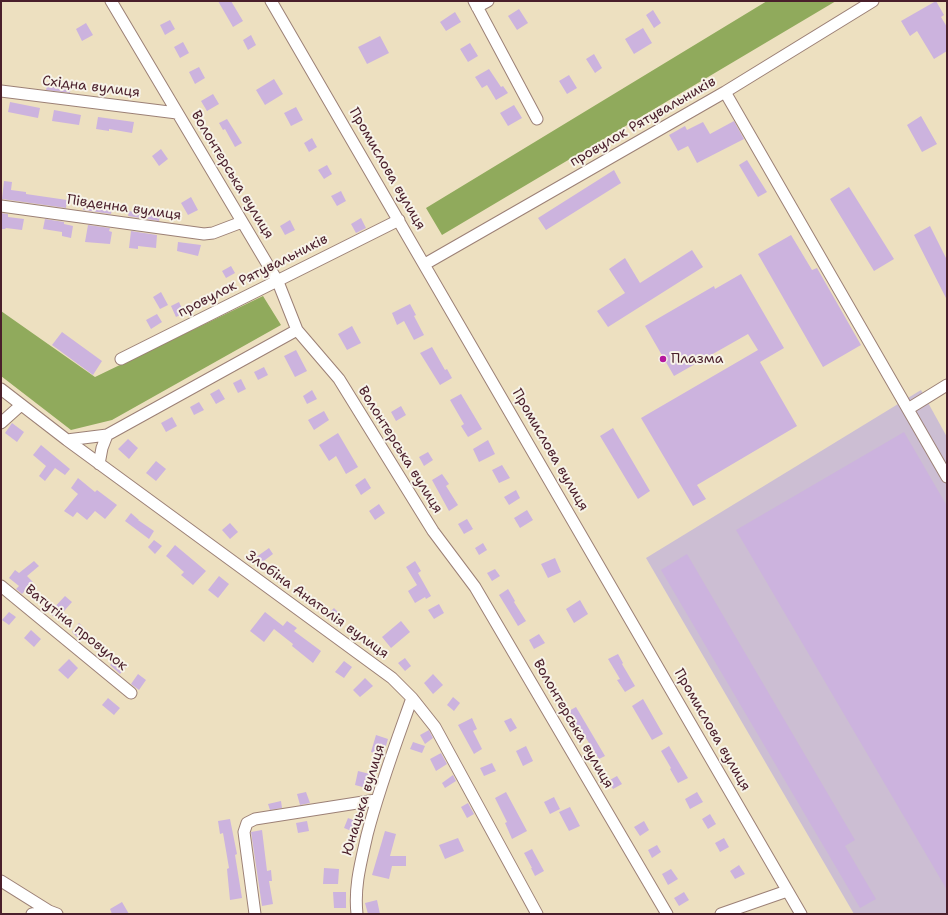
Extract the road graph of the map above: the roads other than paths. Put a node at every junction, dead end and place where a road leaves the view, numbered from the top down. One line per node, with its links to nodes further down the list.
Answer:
1 (111, 1): 8 (street, Волонтерська вулиця)
2 (271, 1): 11 (street, Промислова вулиця)
3 (488, 1): 5 (street)
4 (873, 1): 7 (street, провулок Рятувальників)
5 (476, 4): 9 (street)
6 (1, 90): 8 (street, Східна вулиця)
7 (725, 92): 13 (street, провулок Рятувальників); 20 (street)
8 (177, 113): 12 (street, Волонтерська вулиця)
9 (537, 119)
10 (1, 206): 12 (street, Південна вулиця)
11 (399, 220): 13 (street, Промислова вулиця); 14 (street, провулок Рятувальників)
12 (242, 222): 14 (street, Волонтерська вулиця)
13 (425, 264): 31 (street, Промислова вулиця)
14 (278, 282): 15 (street, Волонтерська вулиця); 16 (street, провулок Рятувальників)
15 (297, 330): 22 (street); 37 (street, Волонтерська вулиця)
16 (121, 359)
17 (947, 385): 20 (street)
18 (1, 389): 19 (street, Злобіна Анатолія вулиця)
19 (21, 405): 21 (street); 23 (street, Злобіна Анатолія вулиця)
20 (908, 409): 25 (street)
21 (1, 423)
22 (107, 435): 23 (street); 24 (street)
23 (67, 440): 24 (street, Злобіна Анатолія вулиця)
24 (100, 464): 28 (street, Злобіна Анатолія вулиця)
25 (947, 477)
26 (1, 586): 27 (street, Ватутіна провулок)
27 (131, 693)
28 (412, 698): 29 (street, Юнацька вулиця); 36 (street, Злобіна Анатолія вулиця)
29 (376, 800): 34 (street); 35 (street, Юнацька вулиця)
30 (1, 881): 32 (street)
31 (787, 891): 38 (street); 39 (street, Промислова вулиця)
32 (53, 913): 33 (street)
33 (32, 914)
34 (255, 914)
35 (357, 914)
36 (537, 914)
37 (667, 914)
38 (721, 914)
39 (801, 914)

